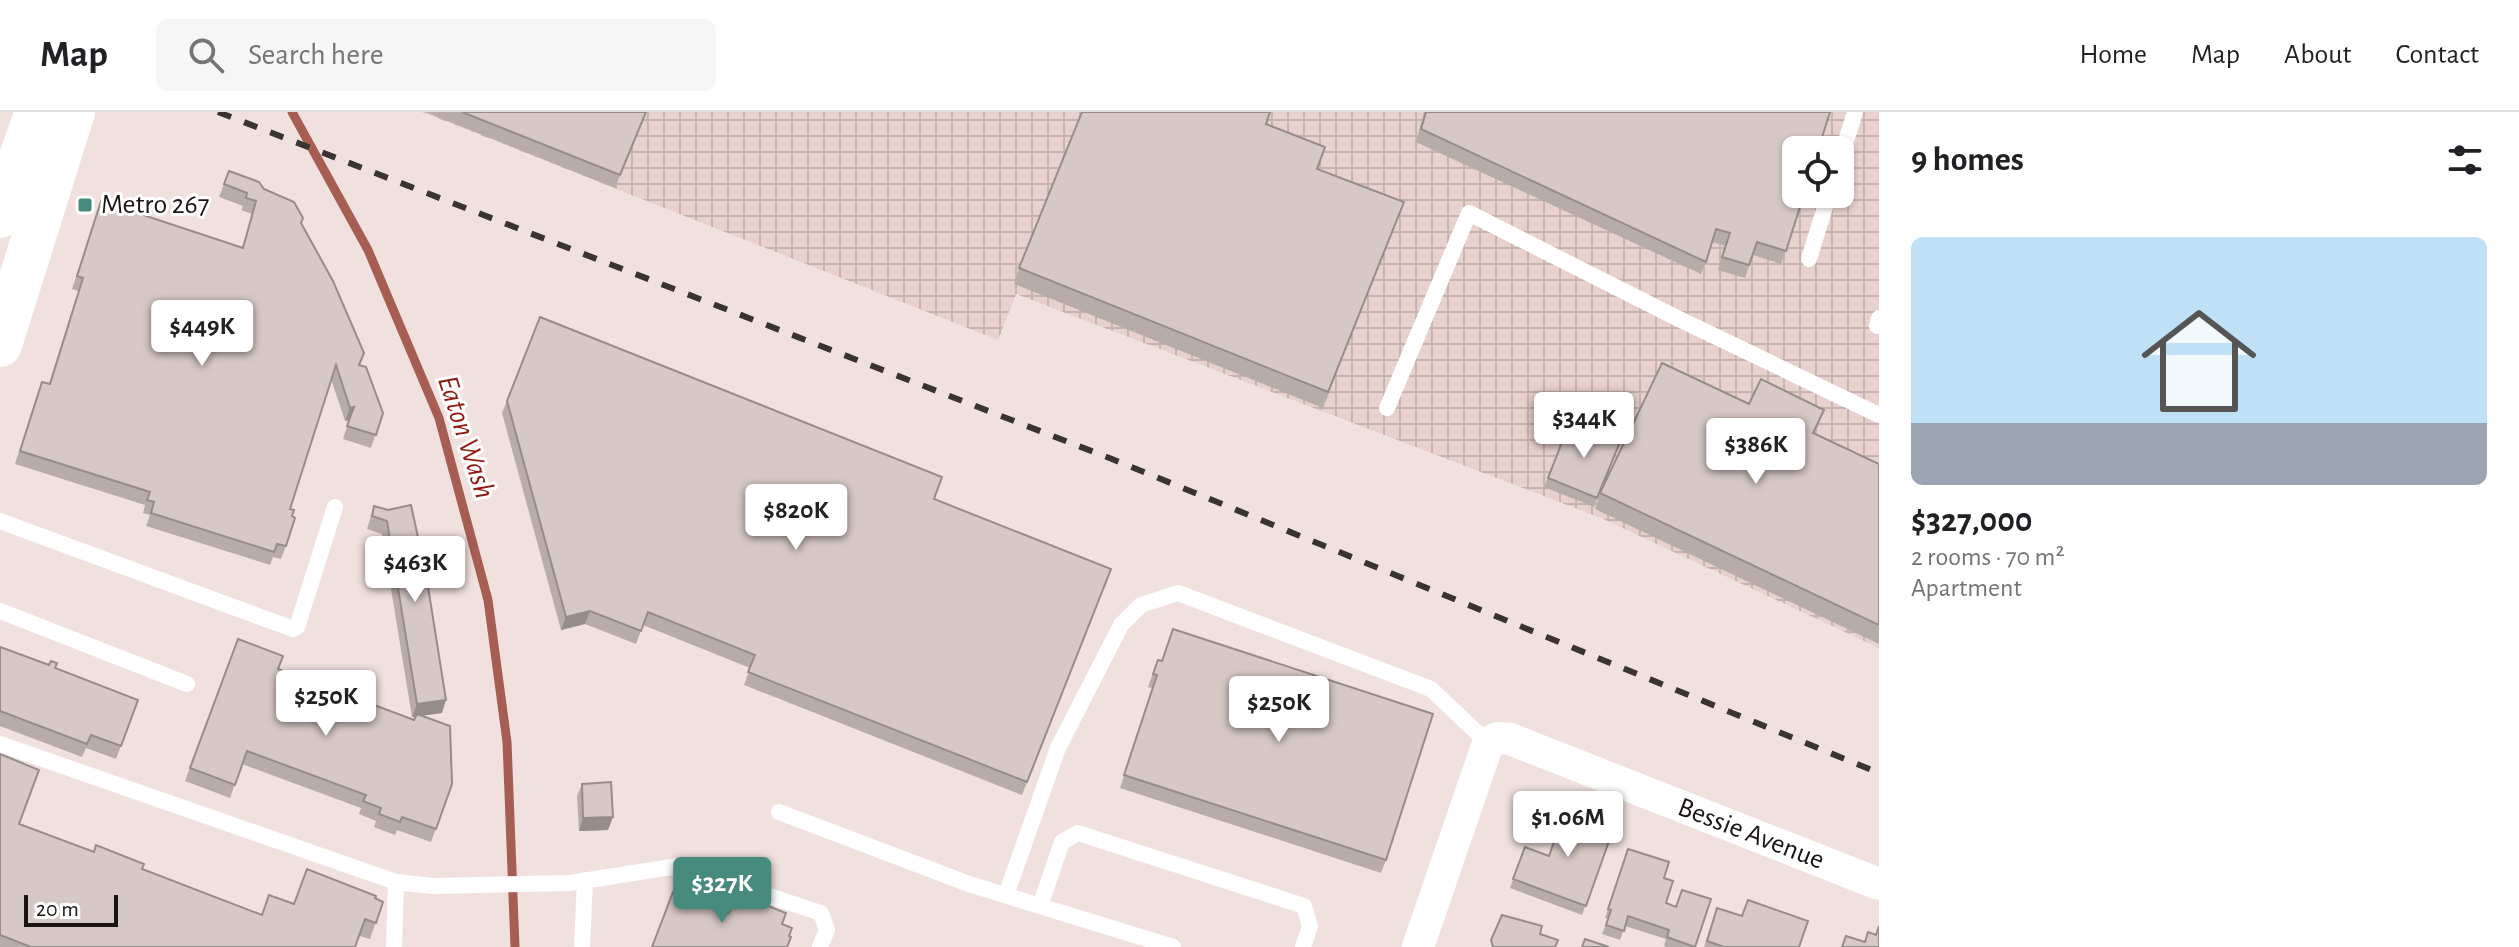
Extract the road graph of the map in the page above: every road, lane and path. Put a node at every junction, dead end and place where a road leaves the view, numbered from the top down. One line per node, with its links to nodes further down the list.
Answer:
1 (37, 112): 5 (main road)
2 (73, 112): 8 (main road)
3 (1855, 112): 4 (lane)
4 (1848, 136)
5 (4, 189)
6 (1825, 208): 7 (lane)
7 (1809, 259)
8 (0, 345)
9 (1387, 408): 10 (lane)
10 (1879, 415)
11 (335, 507): 12 (lane)
12 (0, 521)
13 (0, 611): 14 (lane)
14 (187, 684)
15 (1488, 743): 20 (street, Bessie Avenue); 21 (lane); 28 (street)
16 (0, 744): 18 (lane)
17 (779, 812): 21 (lane)
18 (396, 882): 19 (lane); 23 (lane)
19 (577, 882): 24 (lane); 25 (lane)
20 (1879, 884)
21 (1006, 895): 22 (lane)
22 (1040, 906): 26 (lane); 27 (lane)
23 (394, 947)
24 (582, 947)
25 (820, 947)
26 (1173, 947)
27 (1303, 947)
28 (1418, 947)

